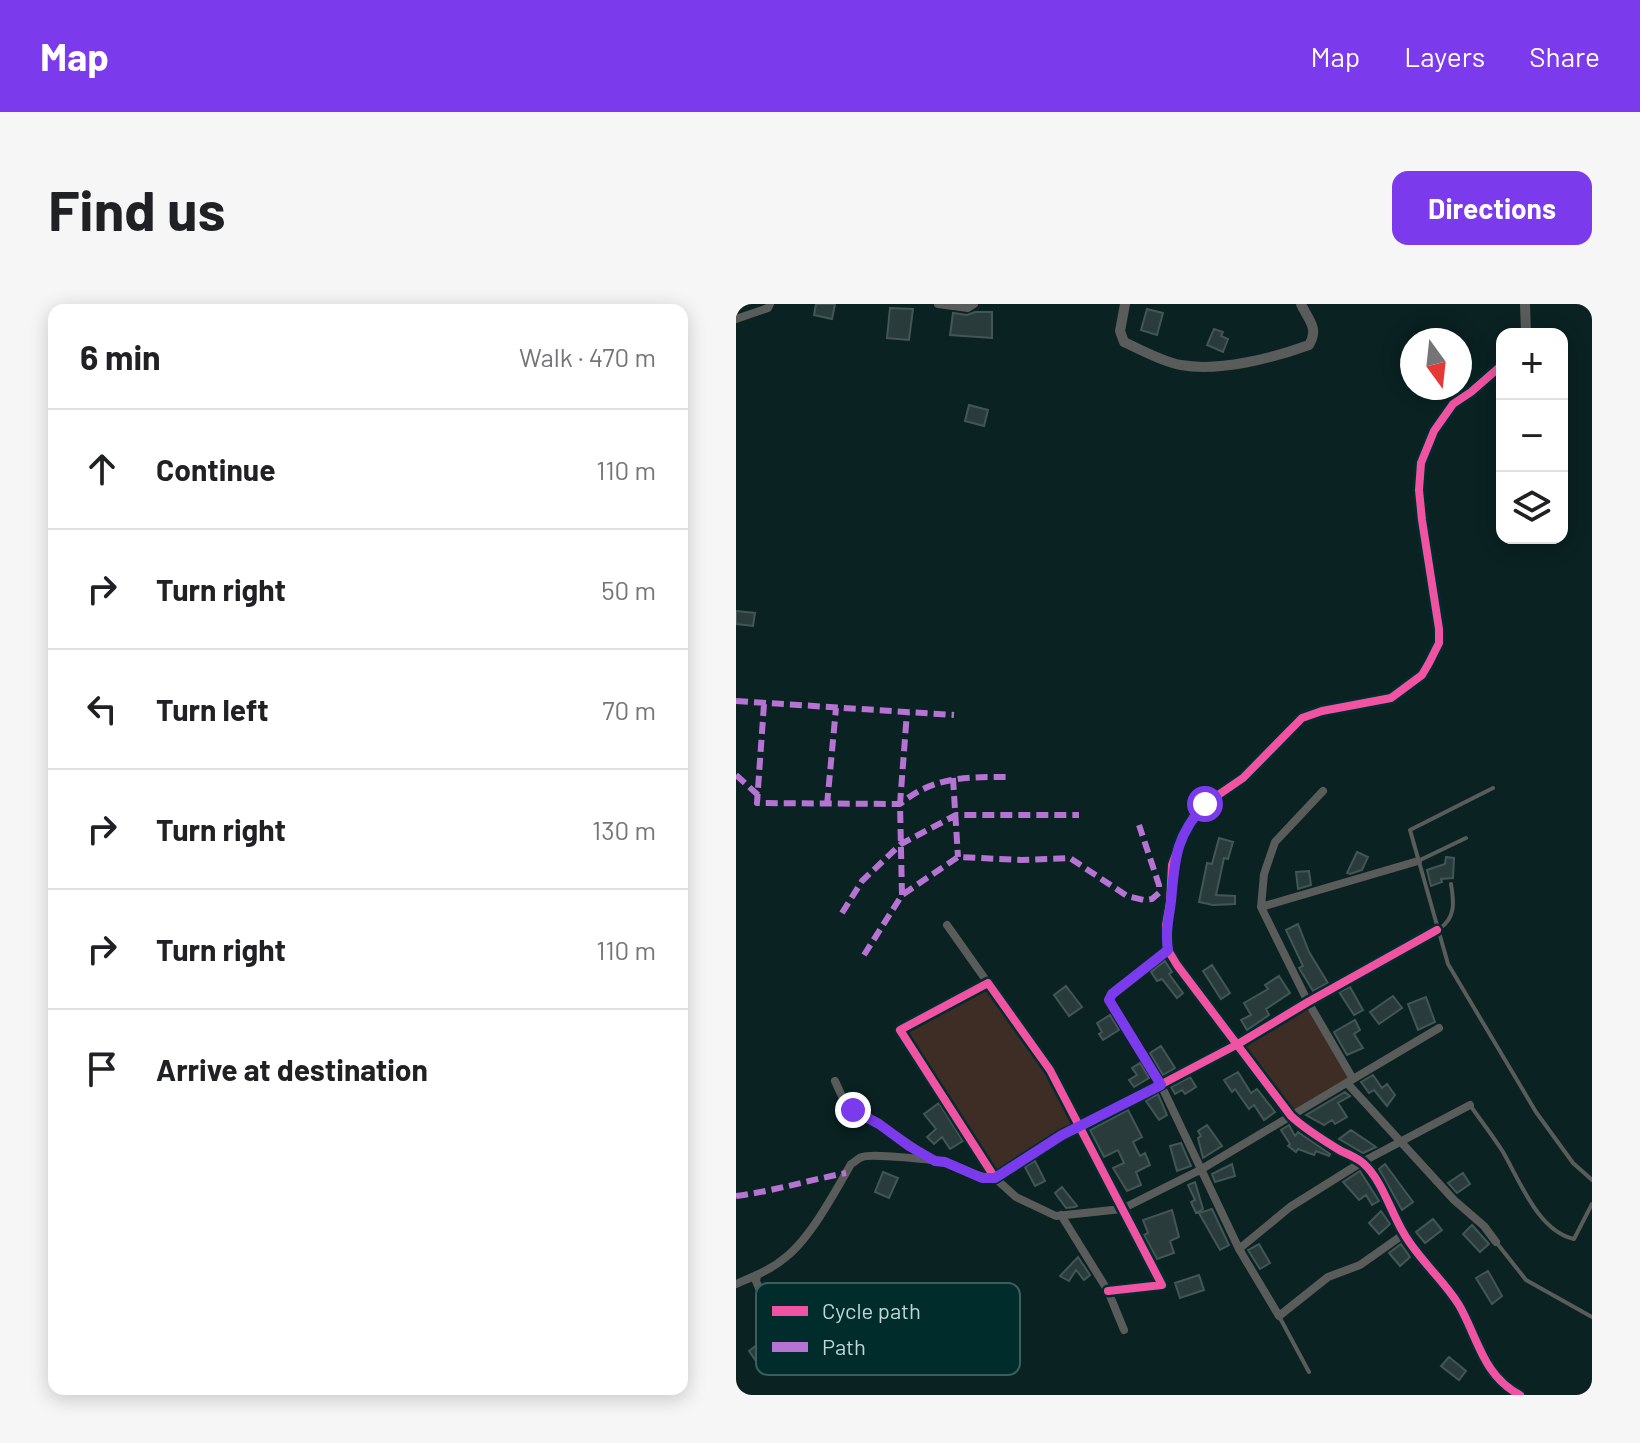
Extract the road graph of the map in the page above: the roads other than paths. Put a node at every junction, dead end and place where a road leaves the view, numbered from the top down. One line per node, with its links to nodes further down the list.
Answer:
1 (770, 304): 7 (street)
2 (938, 304): 3 (street)
3 (974, 304)
4 (1125, 304): 5 (street)
5 (1301, 304)
6 (1525, 304): 8 (street)
7 (736, 319)
8 (1526, 328)
9 (1496, 370): 18 (street)
10 (1493, 788): 13 (lane)
11 (1323, 791): 15 (street)
12 (1466, 838): 13 (lane)
13 (1418, 861): 15 (street); 17 (lane)
14 (1451, 884): 17 (lane)
15 (1261, 907): 20 (street)
16 (947, 925): 19 (street)
17 (1437, 930): 20 (street); 34 (lane)
18 (1168, 950): 22 (street); 25 (street)
19 (988, 983): 28 (street); 33 (street)
20 (1308, 1002): 22 (street); 24 (street)
21 (1439, 1028): 24 (street)
22 (1238, 1044): 25 (street); 27 (street)
23 (835, 1081): 30 (street)
24 (1350, 1081): 27 (street); 29 (street)
25 (1161, 1085): 28 (street); 32 (street)
26 (1470, 1105): 29 (street); 35 (lane)
27 (1291, 1116): 31 (street); 32 (street)
28 (1082, 1126): 33 (street); 36 (street)
29 (1399, 1140): 31 (street); 39 (street)
30 (935, 1161): 33 (street); 41 (street)
31 (1362, 1162): 38 (street); 40 (street)
32 (1200, 1170): 36 (street); 40 (street)
33 (995, 1178): 37 (street)
34 (1592, 1180)
35 (1592, 1204)
36 (1122, 1209): 37 (street); 44 (street)
37 (1061, 1215): 44 (street)
38 (1404, 1234): 45 (street); 49 (street)
39 (1496, 1242): 46 (lane)
40 (1239, 1249): 45 (street)
41 (757, 1275): 42 (street); 43 (street)
42 (757, 1283)
43 (736, 1284)
44 (1108, 1291): 47 (street)
45 (1279, 1316): 48 (lane)
46 (1592, 1317)
47 (1124, 1330)
48 (1309, 1372)
49 (1520, 1395)

